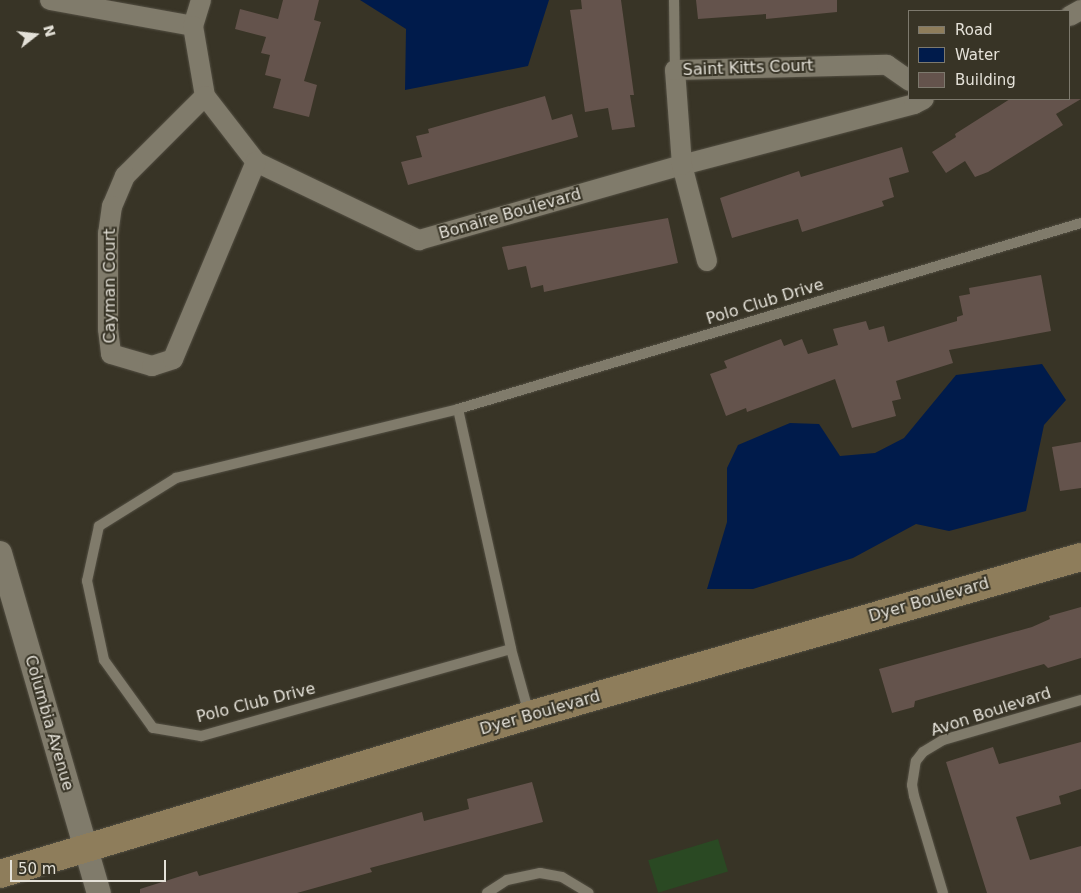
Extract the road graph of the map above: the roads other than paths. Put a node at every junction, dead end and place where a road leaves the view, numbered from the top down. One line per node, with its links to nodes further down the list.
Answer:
1 (50, 0): 4 (street)
2 (201, 0): 4 (street, Bonaire Boulevard)
3 (674, 0): 5 (lane)
4 (193, 26): 7 (street, Bonaire Boulevard)
5 (675, 70): 6 (street, Saint Kitts Court); 10 (street, Saint Kitts Court)
6 (908, 80)
7 (205, 96): 9 (street, Bonaire Boulevard); 9 (street, Cayman Court)
8 (922, 100): 10 (street, Bonaire Boulevard)
9 (256, 162): 10 (street, Bonaire Boulevard)
10 (682, 165): 12 (street, Saint Kitts Court)
11 (1081, 223): 13 (lane, Polo Club Drive)
12 (707, 261)
13 (458, 409): 16 (lane); 16 (lane, Polo Club Drive)
14 (0, 552): 19 (street, Columbia Avenue)
15 (1081, 557): 18 (main road, Dyer Boulevard)
16 (510, 649): 18 (lane)
17 (1081, 700): 24 (lane, Avon Boulevard)
18 (530, 715): 19 (main road, Dyer Boulevard)
19 (86, 849): 20 (main road, Dyer Boulevard); 21 (street, Columbia Avenue)
20 (0, 874)
21 (99, 893)
22 (487, 893): 23 (lane)
23 (590, 893)
24 (943, 893)

